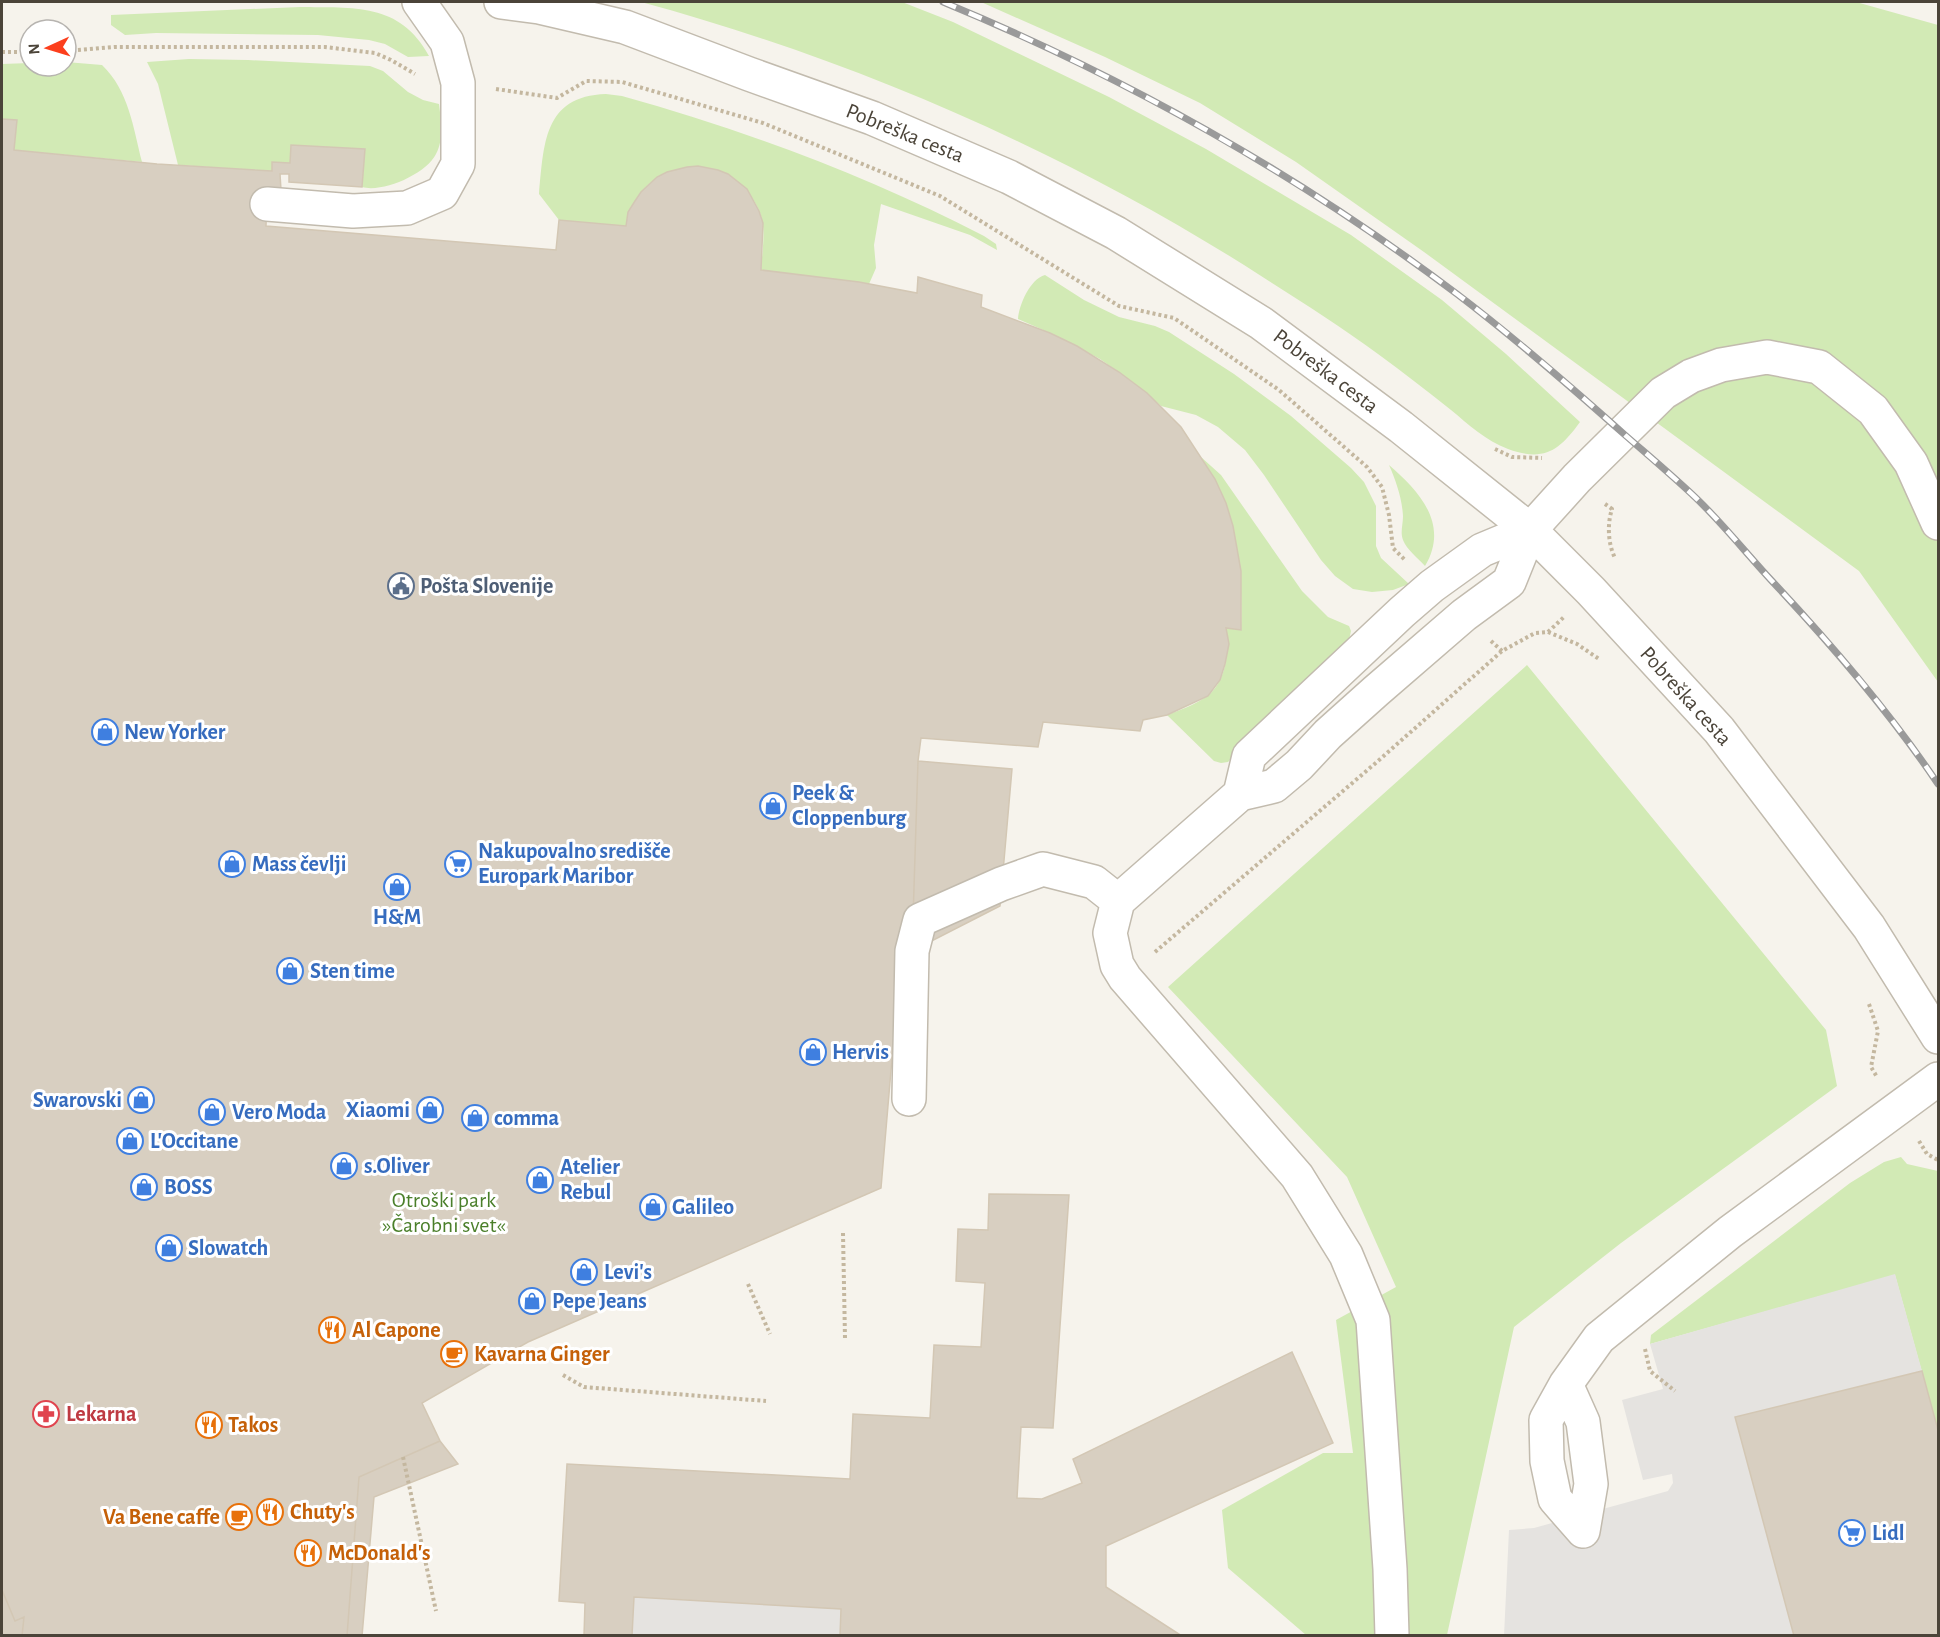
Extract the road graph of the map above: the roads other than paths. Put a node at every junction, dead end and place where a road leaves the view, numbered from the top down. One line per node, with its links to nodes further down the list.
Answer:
1 (419, 2): 3 (street)
2 (501, 2): 5 (street, Pobreška cesta)
3 (267, 204)
4 (1938, 523): 5 (street)
5 (1530, 530): 6 (street); 6 (street); 8 (street, Pobreška cesta)
6 (1240, 794): 7 (street)
7 (1118, 901): 10 (street); 12 (street)
8 (1938, 1037)
9 (1938, 1079): 11 (street)
10 (909, 1099)
11 (1566, 1384)
12 (1392, 1635)

